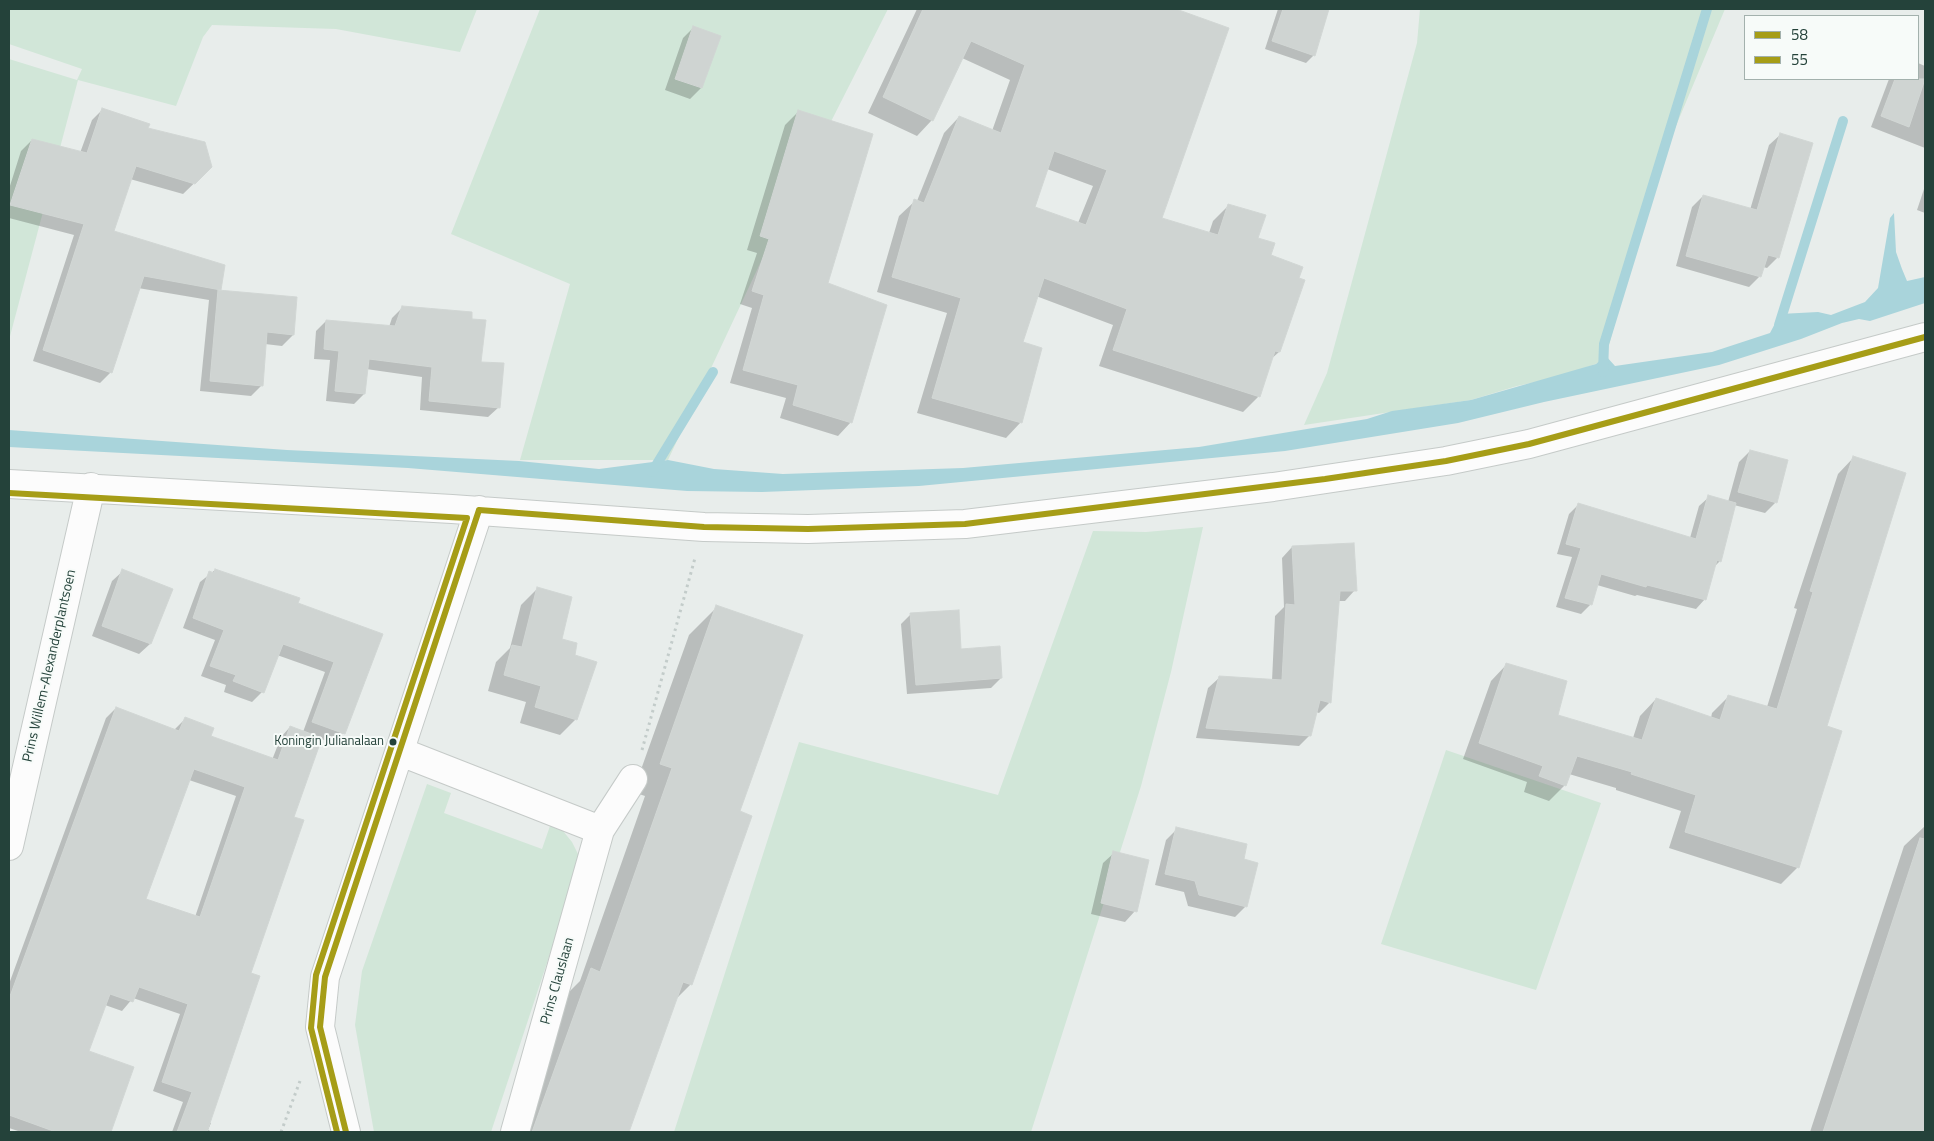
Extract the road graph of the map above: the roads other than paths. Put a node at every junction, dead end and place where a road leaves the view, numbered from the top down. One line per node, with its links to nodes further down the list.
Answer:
1 (1925, 337): 4 (street)
2 (9, 484): 3 (street)
3 (92, 487): 4 (street); 8 (street, Prins Willem-Alexanderplantsoen)
4 (479, 510): 5 (street)
5 (401, 752): 7 (street); 9 (street)
6 (633, 780): 7 (street, Prins Clauslaan)
7 (600, 830): 10 (street, Prins Clauslaan)
8 (9, 846)
9 (346, 1132)
10 (515, 1132)

